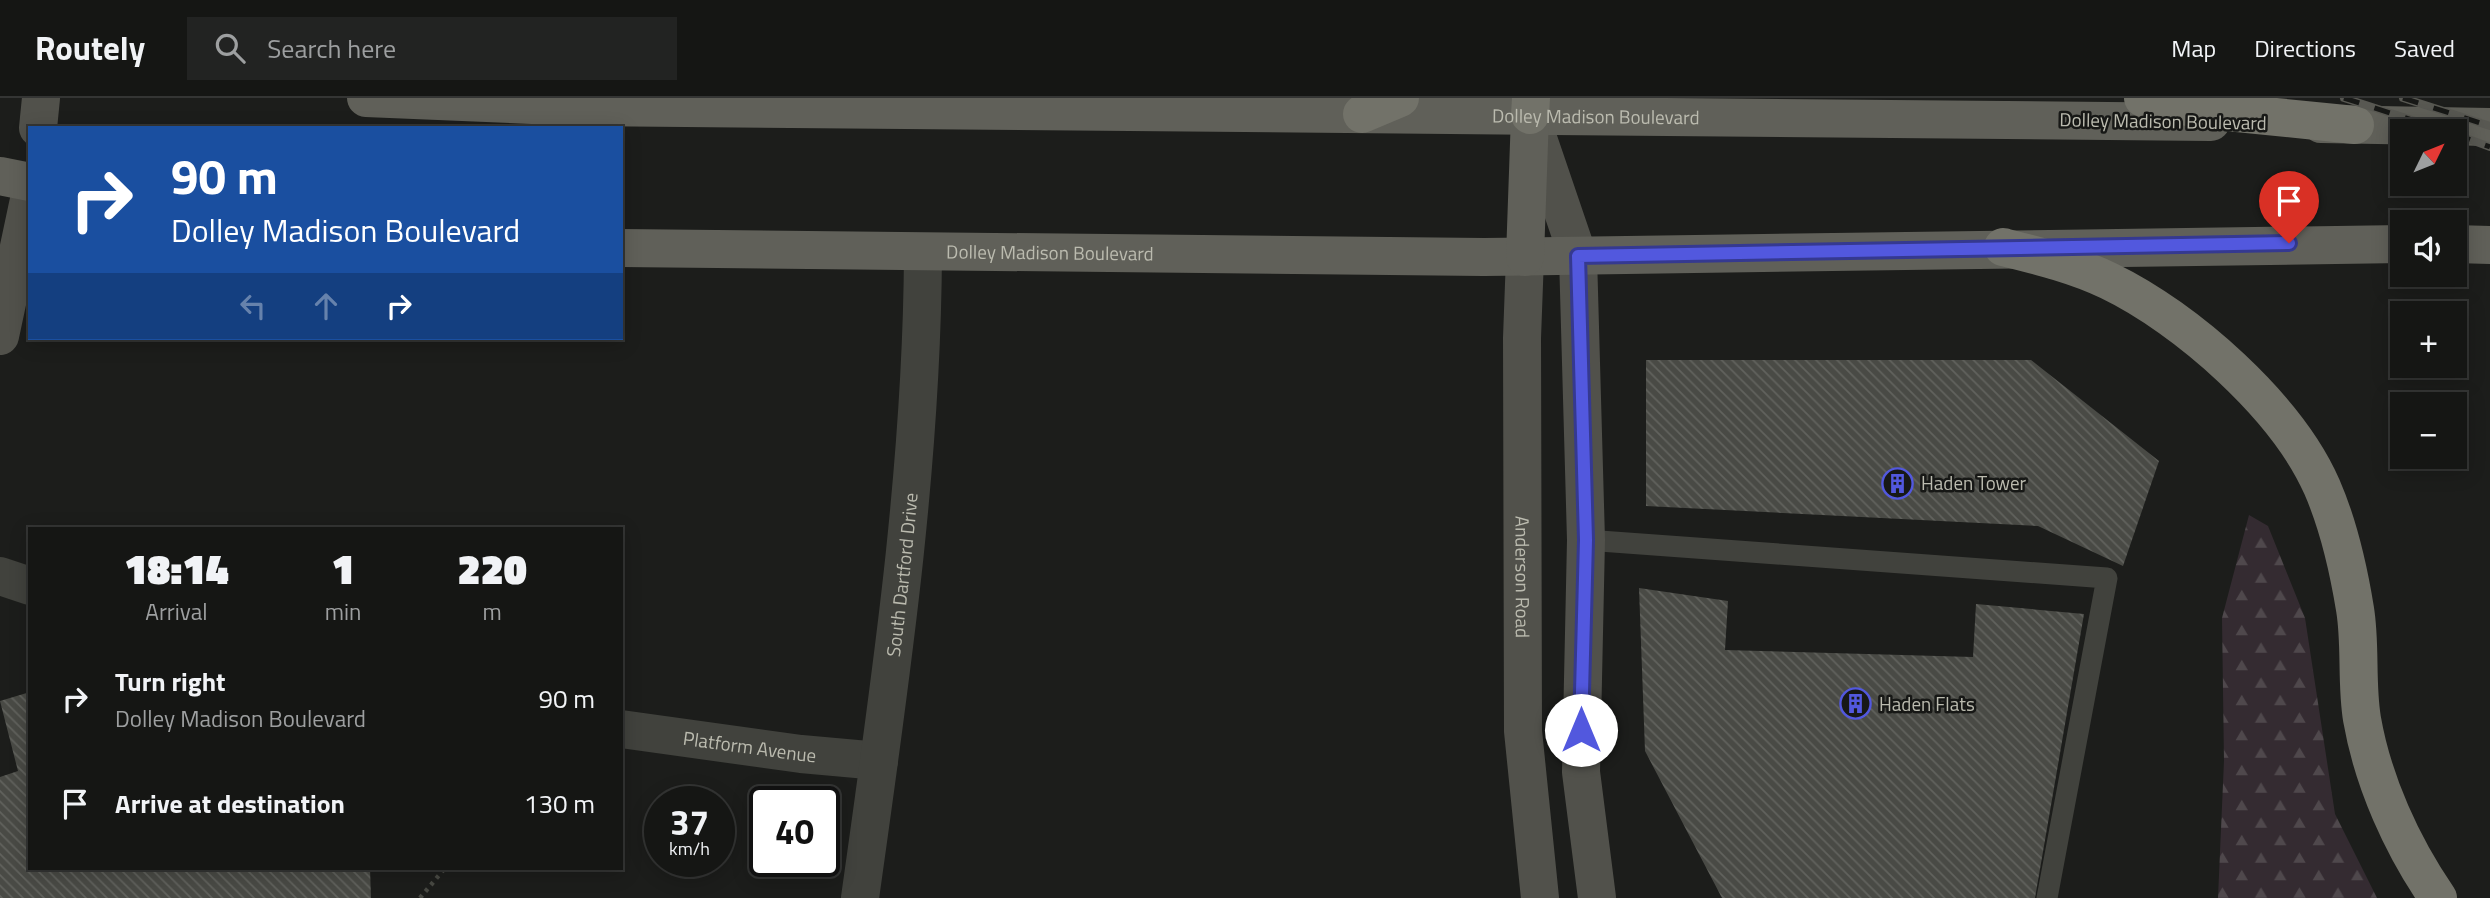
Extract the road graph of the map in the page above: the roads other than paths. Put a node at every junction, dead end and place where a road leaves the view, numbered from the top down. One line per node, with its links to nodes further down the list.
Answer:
1 (41, 98): 9 (street)
2 (366, 98): 5 (main road, Dolley Madison Boulevard)
3 (1400, 98): 7 (highway)
4 (2143, 98): 8 (highway)
5 (1134, 105): 7 (main road, Dolley Madison Boulevard)
6 (1531, 107): 7 (main road, Dolley Madison Boulevard); 8 (main road, Dolley Madison Boulevard); 20 (street); 21 (main road)
7 (1362, 114)
8 (2355, 125): 10 (main road, Dolley Madison Boulevard)
9 (38, 126)
10 (2490, 127)
11 (0, 176): 12 (main road)
12 (28, 182)
13 (28, 204): 22 (street)
14 (2390, 244): 17 (main road, Dolley Madison Boulevard)
15 (2467, 244): 16 (main road)
16 (2490, 244)
17 (2003, 247): 20 (main road, Dolley Madison Boulevard); 32 (highway)
18 (623, 248): 19 (main road, Dolley Madison Boulevard)
19 (923, 252): 21 (main road, Dolley Madison Boulevard); 27 (street, South Dartford Drive)
20 (1578, 256): 21 (main road, Dolley Madison Boulevard); 23 (street)
21 (1525, 257): 29 (street, Anderson Road)
22 (0, 336)
23 (1586, 540): 30 (street); 31 (lane)
24 (0, 576): 25 (street)
25 (28, 585)
26 (623, 729): 27 (street, Platform Avenue)
27 (879, 761): 28 (street, South Dartford Drive)
28 (860, 898)
29 (1540, 898)
30 (1597, 898)
31 (2047, 898)
32 (2438, 898)

